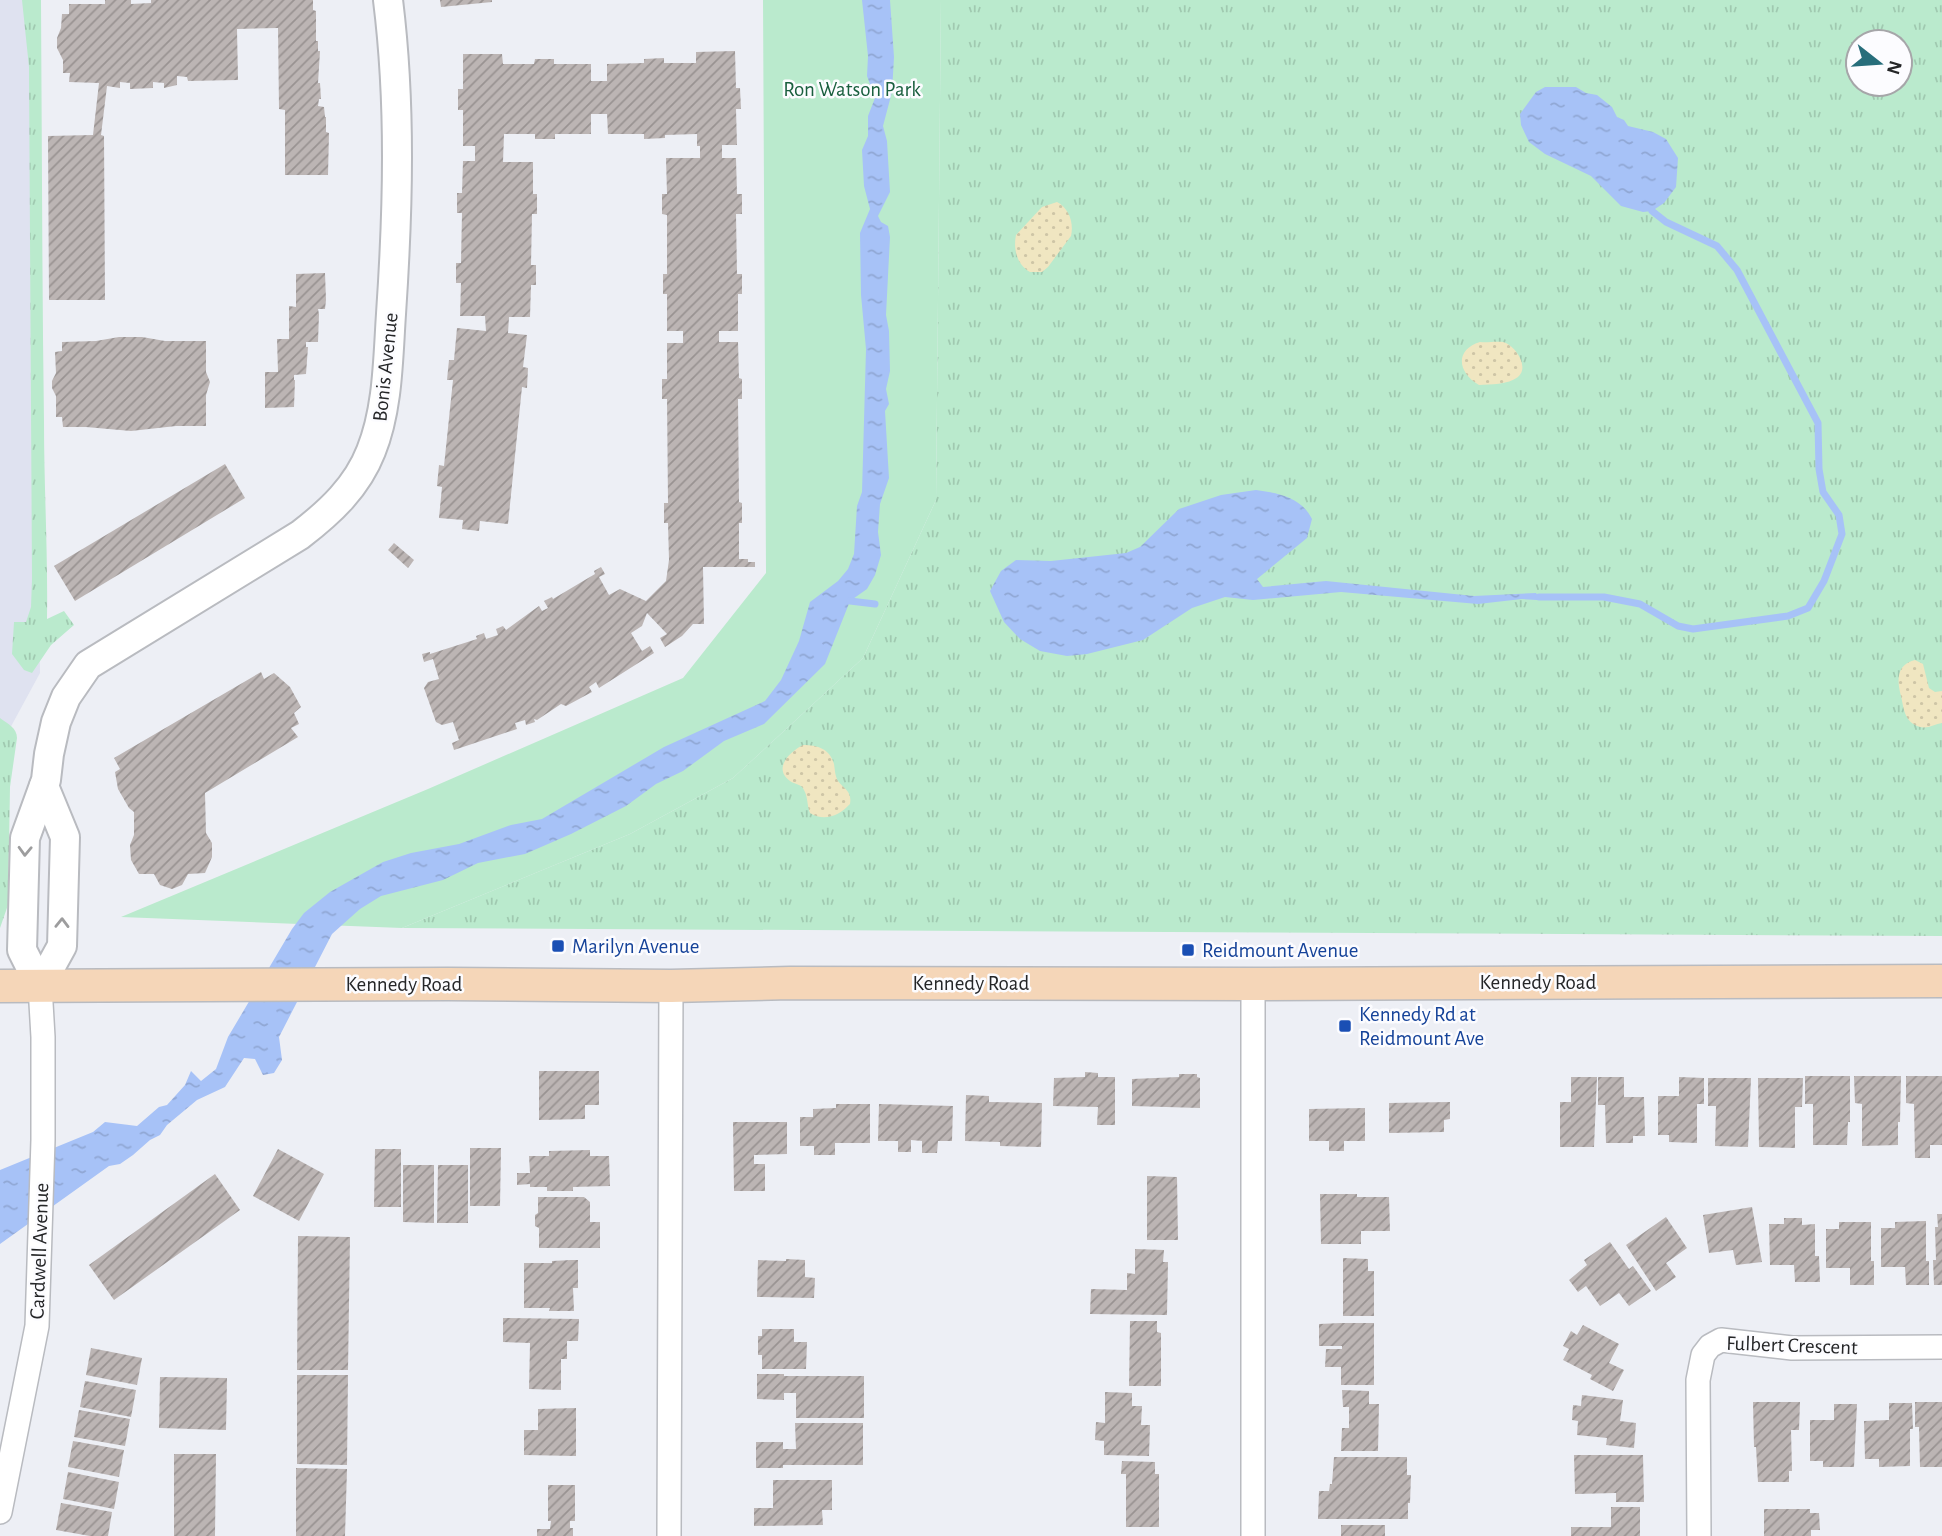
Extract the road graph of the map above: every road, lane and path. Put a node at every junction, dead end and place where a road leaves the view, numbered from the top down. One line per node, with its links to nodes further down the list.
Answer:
1 (388, 0): 2 (street, Bonis Avenue)
2 (44, 786): 6 (street, Bonis Avenue, one-way to 6); 6 (street, one-way to 2)
3 (1942, 981): 4 (main road, Kennedy Road)
4 (1253, 984): 7 (main road, Kennedy Road); 11 (street)
5 (0, 986): 6 (main road, Kennedy Road)
6 (40, 986): 7 (main road, Kennedy Road); 9 (street, Cardwell Avenue)
7 (671, 986): 10 (street)
8 (1942, 1347): 12 (street, Fulbert Crescent)
9 (0, 1512)
10 (669, 1536)
11 (1254, 1536)
12 (1699, 1536)

